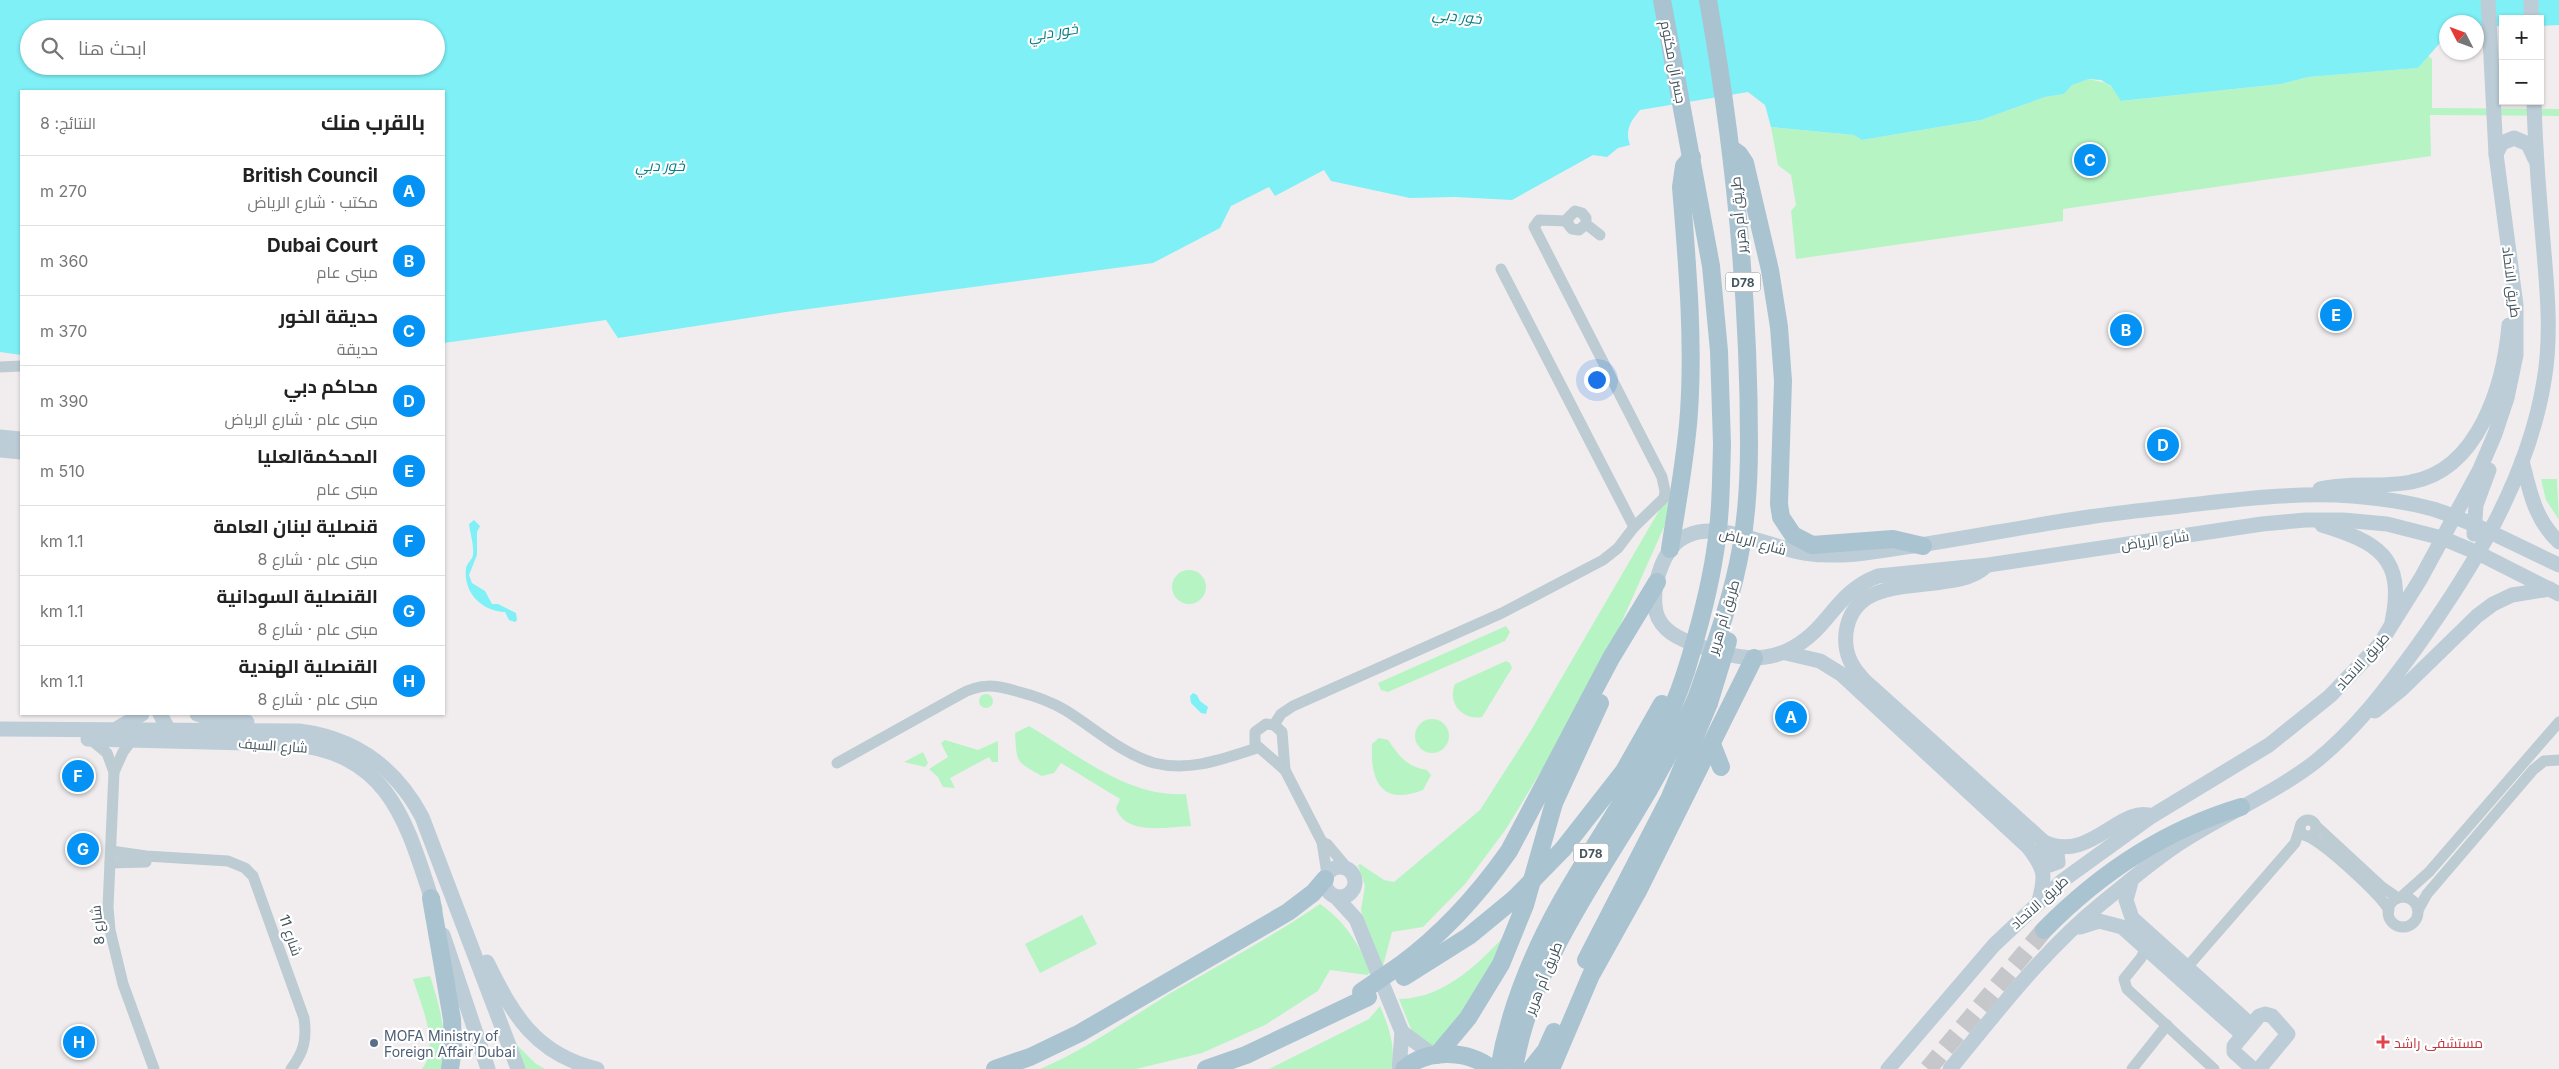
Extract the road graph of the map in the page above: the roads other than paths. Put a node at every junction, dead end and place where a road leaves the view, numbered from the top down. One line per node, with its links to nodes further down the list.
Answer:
1 (1662, 0): 7 (main road, جسر آل مكتوم / D78)
2 (1708, 0): 8 (main road, طريق أم هرير / D78)
3 (2488, 0): 9 (main road, طريق الاتحاد)
4 (2530, 0): 5 (main road)
5 (2531, 15)
6 (2534, 105): 11 (main road)
7 (1686, 123): 10 (main road, طريق أم هرير / D78)
8 (1732, 149): 34 (main road); 47 (main road, طريق أم هرير / D78, bridge)
9 (2496, 154): 11 (main road); 14 (main road, طريق الاتحاد)
10 (1692, 157): 35 (main road); 46 (main road, طريق أم هرير / D78, bridge)
11 (2536, 159): 22 (main road)
12 (1600, 235): 28 (street)
13 (1501, 270): 28 (street)
14 (2513, 281): 17 (main road, طريق الاتحاد); 23 (main road)
15 (20, 366): 16 (street)
16 (0, 367)
17 (2507, 398): 25 (main road, طريق الاتحاد); 27 (main road)
18 (0, 436): 19 (main road)
19 (20, 439)
20 (0, 450): 21 (main road)
21 (20, 452)
22 (2522, 461): 30 (main road); 33 (main road)
23 (2307, 495): 24 (main road, شارع الرياض); 34 (main road, شارع الرياض)
24 (2434, 510): 25 (main road, شارع الرياض); 29 (main road)
25 (2454, 517): 27 (main road, شارع الرياض); 31 (main road, طريق الاتحاد)
26 (2306, 520): 29 (main road, شارع الرياض); 38 (main road, شارع الرياض); 42 (main road)
27 (2473, 525): 30 (main road, شارع الرياض); 36 (main road)
28 (1634, 527): 52 (street)
29 (2424, 532): 31 (main road, شارع الرياض)
30 (2489, 532): 32 (main road, شارع الرياض); 36 (main road)
31 (2442, 538): 36 (main road, شارع الرياض); 42 (main road, طريق الاتحاد)
32 (2506, 540): 37 (main road); 39 (main road, شارع الرياض)
33 (2559, 542)
34 (1923, 546): 35 (main road, شارع الرياض)
35 (1670, 549): 40 (main road, شارع الرياض)
36 (2478, 553): 37 (main road, شارع الرياض); 55 (main road)
37 (2498, 564): 41 (main road, شارع الرياض)
38 (1988, 565): 43 (main road, شارع الرياض); 73 (main road)
39 (2559, 565)
40 (1657, 582): 44 (main road); 45 (main road, شارع الرياض)
41 (2554, 591): 55 (main road)
42 (2386, 636): 70 (main road, طريق الاتحاد)
43 (1786, 653): 45 (main road, شارع الرياض); 73 (main road)
44 (1611, 658): 94 (main road); 100 (main road)
45 (1754, 658): 62 (main road)
46 (1684, 676): 94 (main road, bridge); 98 (main road, طريق أم هرير / D78)
47 (1703, 701): 98 (main road, طريق أم هرير / D78); 114 (main road)
48 (140, 715): 54 (main road, شارع السيف)
49 (160, 715): 56 (main road)
50 (200, 715): 57 (main road, شارع السيف)
51 (2559, 722): 83 (street)
52 (1274, 725): 63 (street); 67 (street)
53 (0, 729): 54 (main road, شارع السيف)
54 (116, 729): 56 (main road, شارع السيف)
55 (2353, 729): 69 (main road)
56 (167, 730): 57 (main road, شارع السيف); 61 (main road)
57 (299, 731): 87 (main road, شارع السيف)
58 (0, 738): 59 (main road, شارع السيف)
59 (90, 739): 60 (main road, شارع السيف); 68 (street, شارع 8)
60 (132, 740): 61 (main road, شارع السيف); 68 (street, شارع 8)
61 (179, 742): 82 (main road, شارع السيف)
62 (1712, 744): 66 (main road); 115 (main road)
63 (1257, 748): 65 (street); 67 (street)
64 (2559, 760): 86 (street)
65 (837, 763)
66 (1721, 767)
67 (1285, 770): 72 (street)
68 (114, 772): 74 (street, شارع 8)
69 (2241, 806): 79 (main road); 91 (main road)
70 (2152, 816): 73 (main road); 84 (main road, طريق الاتحاد)
71 (2304, 834): 83 (street); 85 (street); 95 (street)
72 (1322, 842): 77 (street); 78 (street)
73 (2034, 843): 84 (main road)
74 (111, 851): 75 (street, شارع 11); 76 (street, شارع 8)
75 (190, 859): 76 (street, شارع 11); 102 (street, شارع 11)
76 (110, 863): 101 (street, شارع 8)
77 (1348, 869): 78 (main road); 80 (main road)
78 (1326, 876): 81 (main road); 107 (main road)
79 (2131, 882): 89 (main road); 92 (main road)
80 (1354, 888): 81 (main road); 88 (main road)
81 (1335, 896): 88 (main road)
82 (431, 898): 103 (main road); 104 (main road, شارع السيف)
83 (2400, 898): 85 (street); 86 (street)
84 (2039, 901): 116 (main road, طريق الاتحاد)
85 (2389, 910): 86 (street)
86 (2418, 910)
87 (461, 915): 105 (main road, شارع السيف); 106 (main road)
88 (1356, 919): 99 (main road)
89 (2137, 923): 90 (main road); 95 (main road)
90 (2115, 924): 92 (main road); 93 (main road)
91 (2044, 930)
92 (2072, 930): 117 (main road)
93 (2146, 948): 95 (main road); 96 (street)
94 (1402, 971): 108 (main road)
95 (2183, 973): 97 (main road)
96 (2167, 1025): 118 (street); 119 (street)
97 (2247, 1030): 120 (main road); 121 (main road)
98 (1515, 1031): 112 (main road, طريق أم هرير / D78); 113 (main road, طريق أم هرير / D78)
99 (1402, 1032): 100 (main road); 109 (main road)
100 (1435, 1055): 110 (main road); 111 (main road)
101 (154, 1069)
102 (292, 1069)
103 (450, 1069)
104 (488, 1069)
105 (518, 1069)
106 (597, 1069)
107 (995, 1069)
108 (1206, 1069)
109 (1398, 1069)
110 (1404, 1069)
111 (1492, 1069)
112 (1499, 1069)
113 (1514, 1069)
114 (1531, 1069)
115 (1551, 1069)
116 (1888, 1069)
117 (1950, 1069)
118 (2132, 1069)
119 (2214, 1069)
120 (2253, 1069)
121 (2259, 1069)

